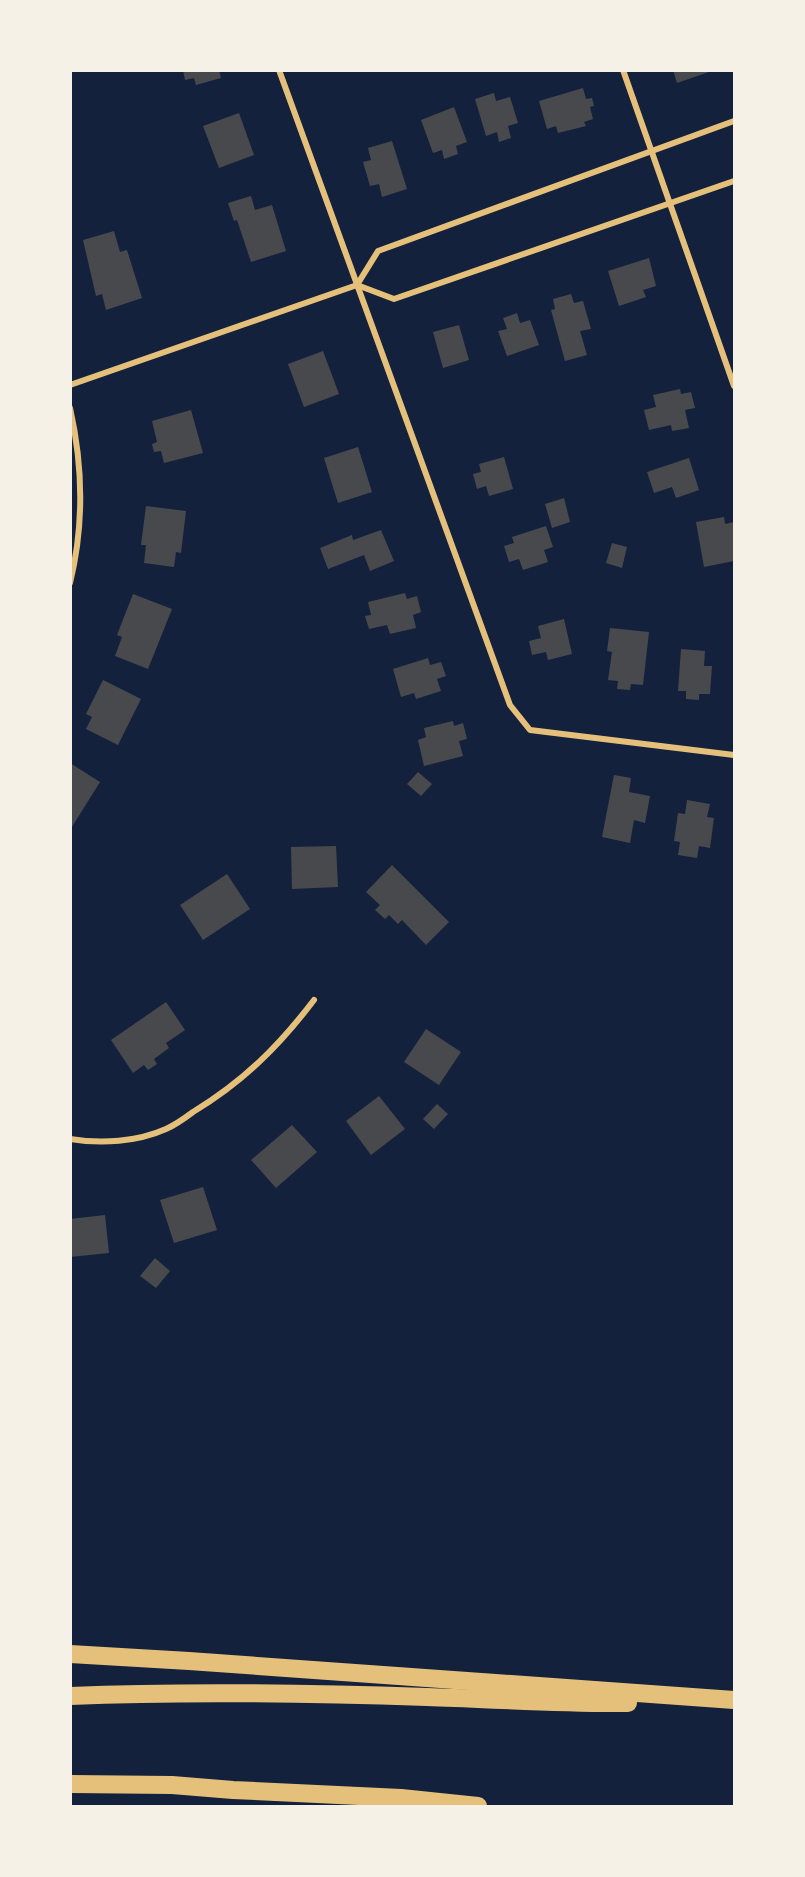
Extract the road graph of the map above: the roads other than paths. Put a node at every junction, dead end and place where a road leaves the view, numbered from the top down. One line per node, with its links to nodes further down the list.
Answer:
1 (279, 70): 7 (street)
2 (623, 70): 4 (street)
3 (735, 121): 4 (street)
4 (651, 150): 6 (street); 7 (street)
5 (735, 181): 6 (street)
6 (670, 203): 7 (street); 9 (street)
7 (357, 285): 8 (street); 12 (street)
8 (70, 385)
9 (735, 386)
10 (70, 408): 11 (street)
11 (70, 583)
12 (735, 755)
13 (314, 1000): 14 (street)
14 (70, 1139)
15 (70, 1654): 17 (highway)
16 (70, 1696): 17 (highway)
17 (735, 1701)
18 (70, 1784): 19 (highway)
19 (478, 1806)

